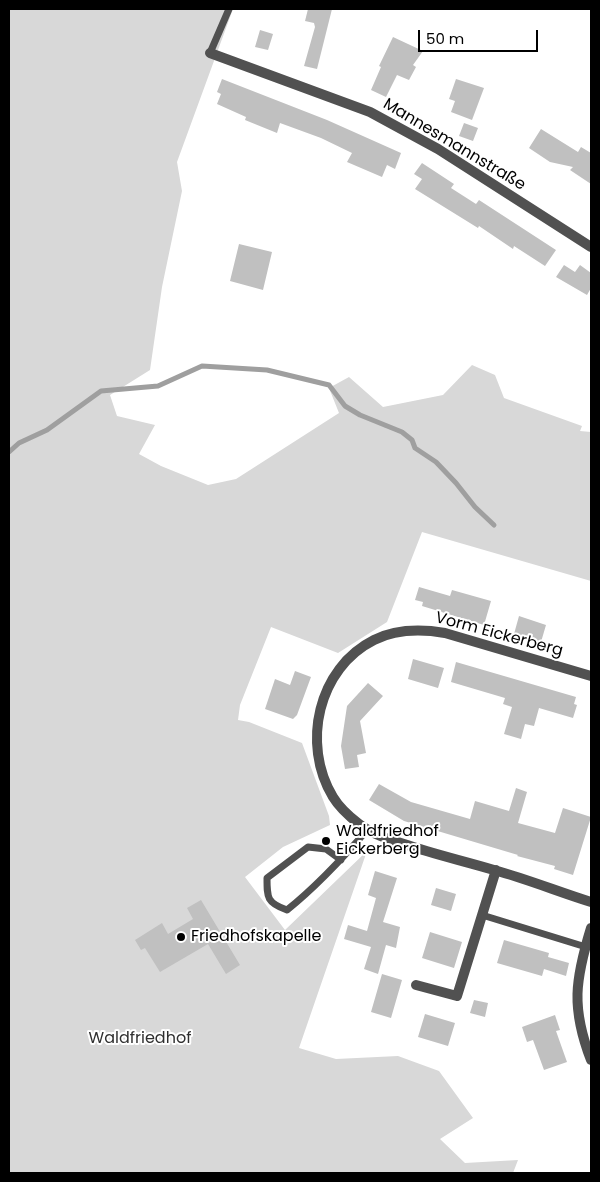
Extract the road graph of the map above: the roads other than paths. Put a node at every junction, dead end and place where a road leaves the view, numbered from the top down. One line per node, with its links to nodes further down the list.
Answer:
1 (229, 9): 2 (lane)
2 (210, 53): 3 (street, Mannesmannstraße)
3 (591, 247)
4 (591, 676): 5 (street, Vorm Eickerberg)
5 (368, 829): 6 (lane); 7 (street, Vorm Eickerberg)
6 (341, 860): 6 (lane)
7 (496, 870): 8 (street, Vorm Eickerberg); 9 (street)
8 (591, 902)
9 (482, 915): 11 (lane); 12 (street)
10 (591, 928): 11 (street)
11 (586, 947): 13 (street)
12 (416, 985)
13 (591, 1060)

